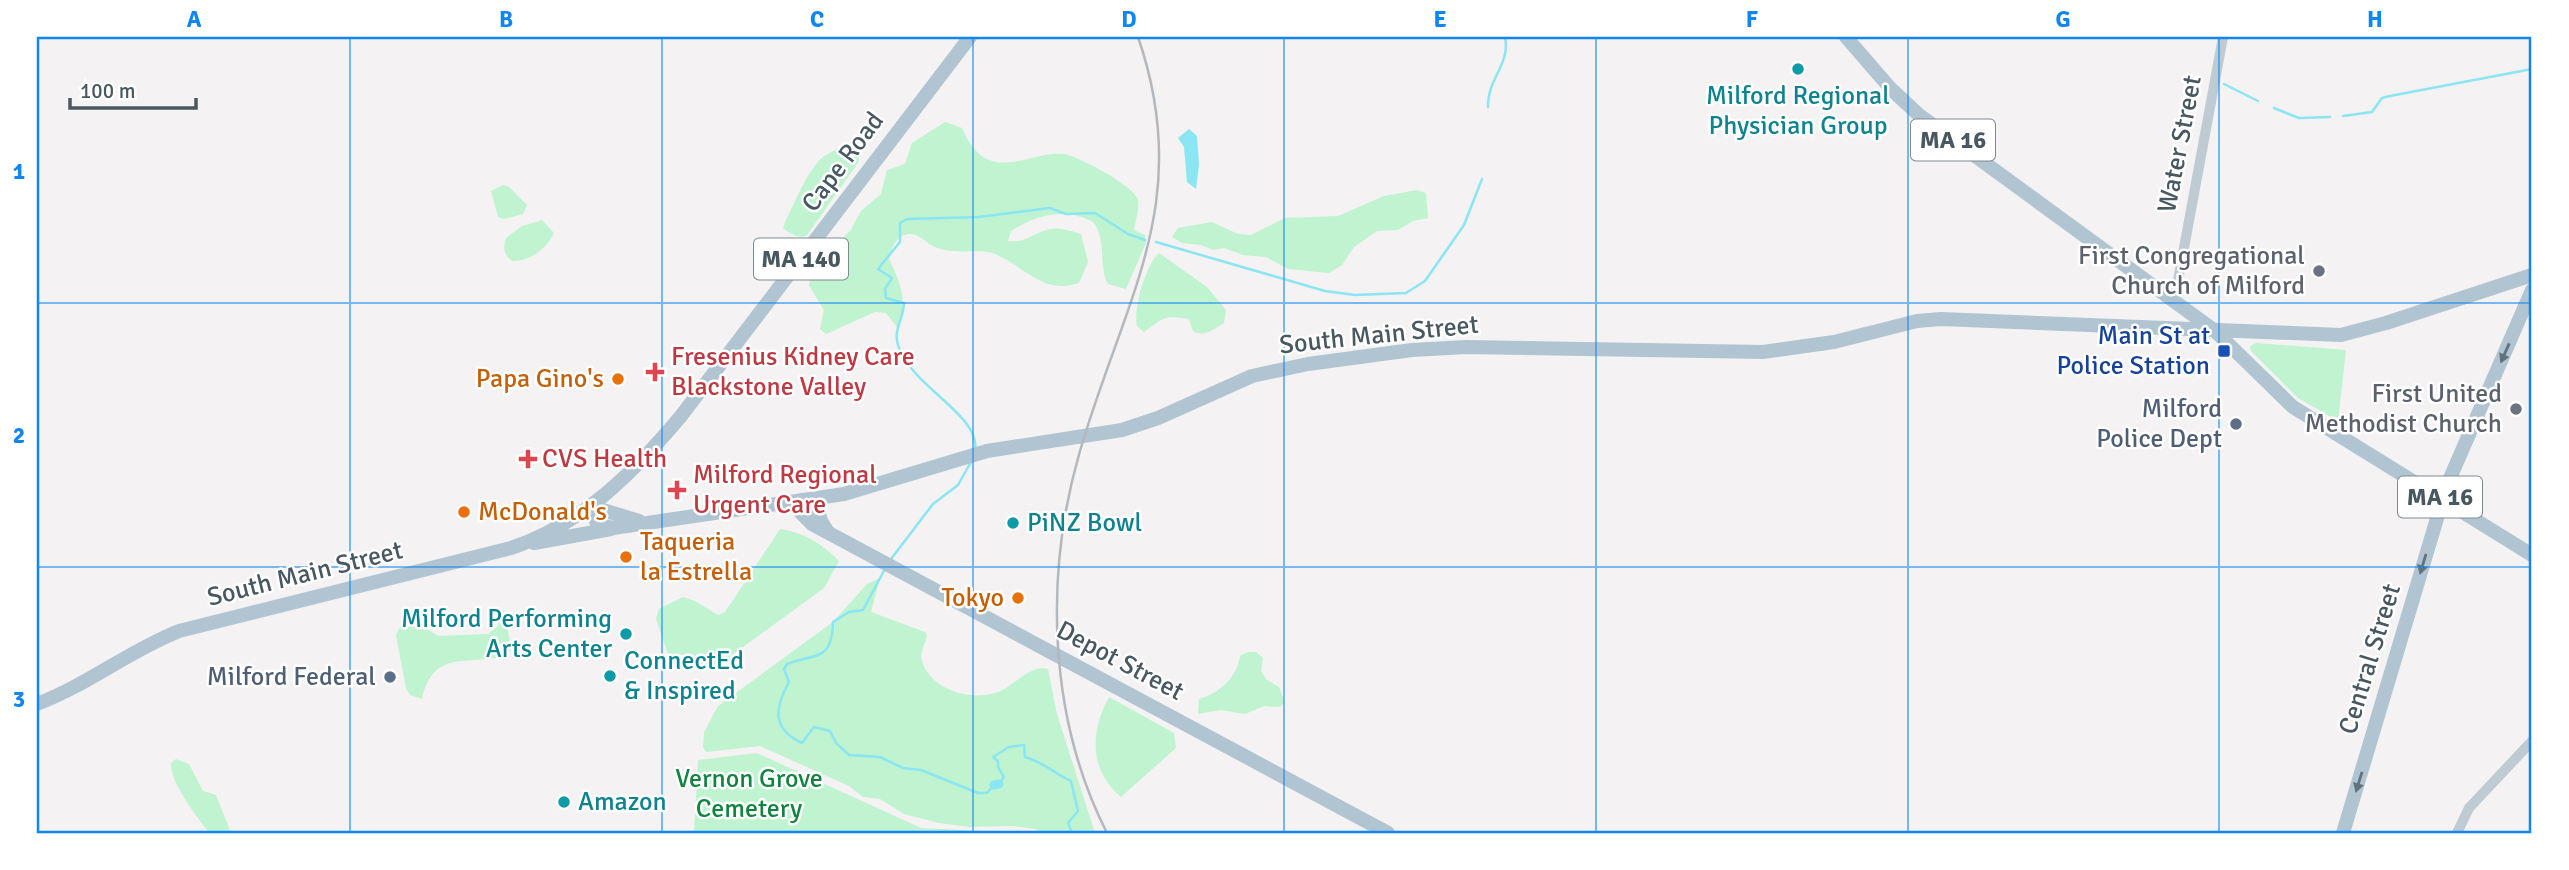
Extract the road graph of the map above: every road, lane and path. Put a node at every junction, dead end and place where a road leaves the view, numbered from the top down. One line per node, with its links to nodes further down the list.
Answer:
1 (970, 37): 8 (main road, Cape Road / MA 140)
2 (1846, 37): 6 (main road, MA 16)
3 (2223, 37): 6 (street, Water Street)
4 (2532, 275): 7 (main road, South Main Street)
5 (2532, 290): 10 (main road, Central Street, one-way to 10)
6 (2174, 302): 7 (main road, MA 16)
7 (2214, 331): 9 (main road, South Main Street); 10 (main road, MA 16)
8 (627, 476): 13 (main road, Cape Road / MA 140); 15 (main road)
9 (816, 498): 11 (main road, South Main Street); 16 (main road)
10 (2443, 499): 18 (main road, MA 16); 22 (main road, Central Street, one-way to 22)
11 (801, 500): 12 (main road, South Main Street); 14 (main road)
12 (780, 502): 14 (main road, Depot Street); 15 (main road, South Main Street)
13 (590, 506): 15 (main road, South Main Street); 17 (main road, South Main Street / MA 140)
14 (808, 522): 16 (main road, Depot Street)
15 (621, 523): 17 (main road)
16 (829, 533): 21 (main road, Depot Street)
17 (522, 544): 19 (main road, South Main Street / MA 140)
18 (2532, 555)
19 (37, 704)
20 (2532, 741): 23 (street)
21 (1388, 833)
22 (2343, 833)
23 (2457, 833)

